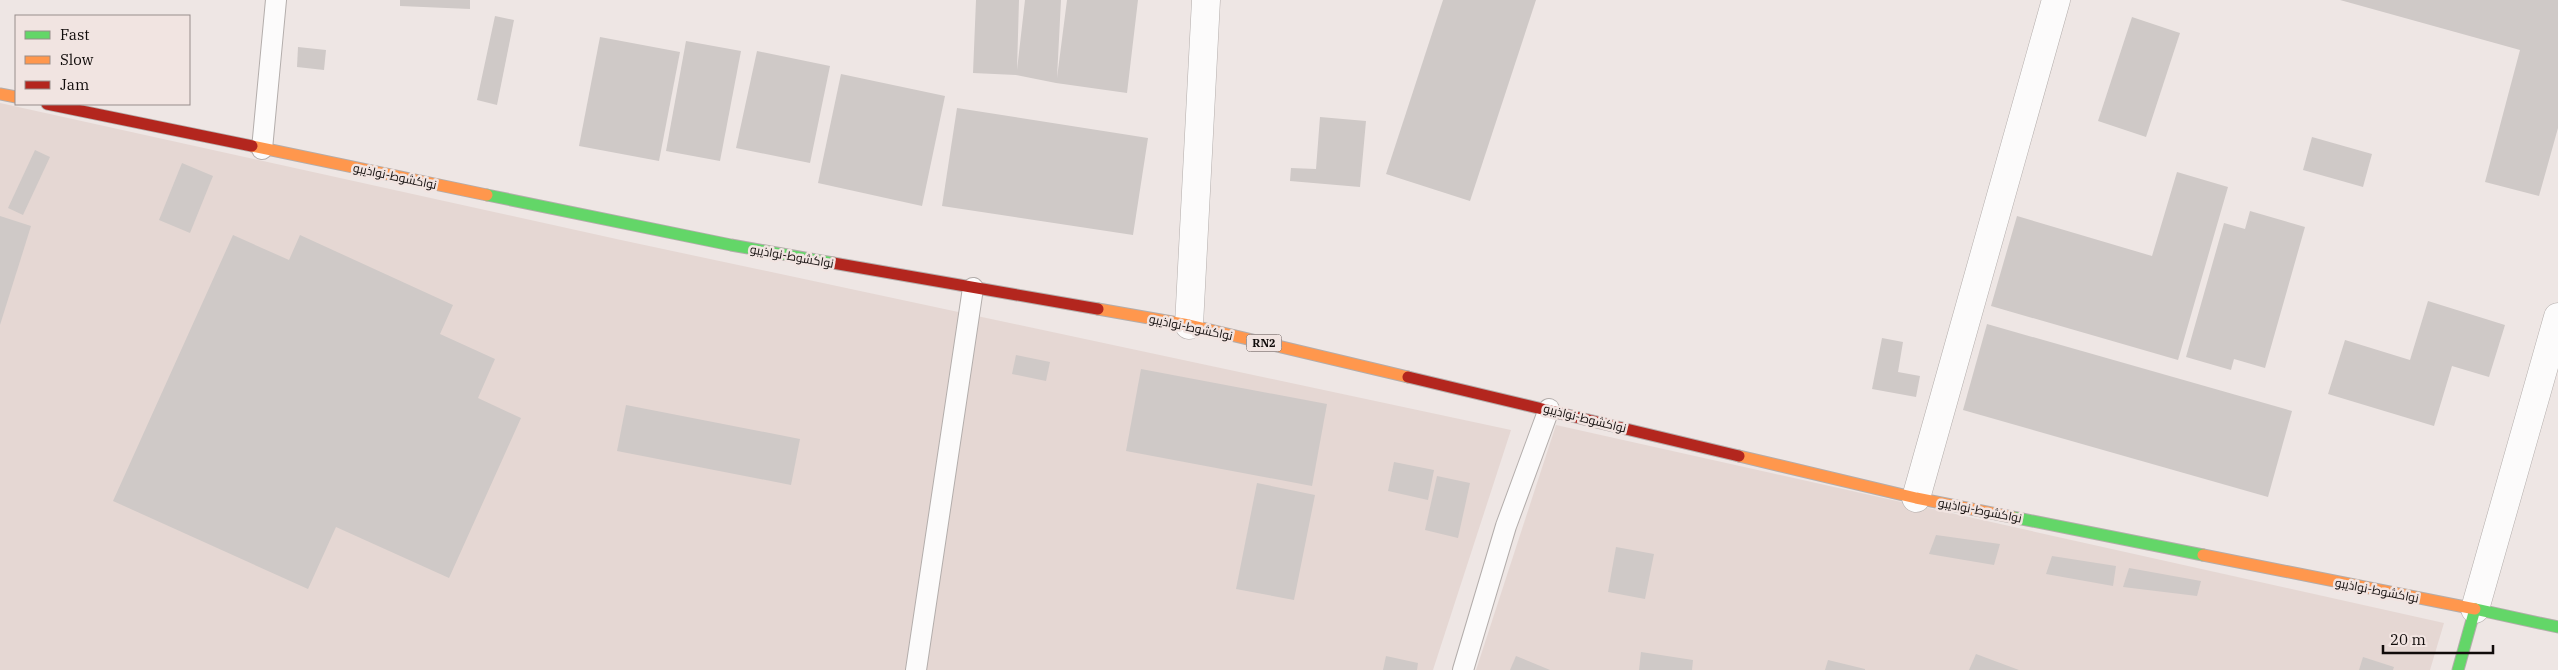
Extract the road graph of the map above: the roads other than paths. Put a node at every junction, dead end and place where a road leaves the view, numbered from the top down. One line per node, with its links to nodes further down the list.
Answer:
1 (276, 0): 7 (lane)
2 (1206, 0): 10 (street)
3 (2056, 0): 12 (street)
4 (0, 94): 5 (main road)
5 (15, 97)
6 (52, 105): 7 (main road, نواكشوط-نواذيبو / RN2)
7 (262, 149): 8 (main road, نواكشوط-نواذيبو / RN2)
8 (973, 288): 10 (main road, نواكشوط-نواذيبو / RN2); 15 (lane)
9 (2558, 317): 13 (street)
10 (1189, 325): 11 (main road, نواكشوط-نواذيبو / RN2)
11 (1549, 409): 12 (main road, نواكشوط-نواذيبو / RN2); 16 (lane)
12 (1916, 498): 13 (main road, نواكشوط-نواذيبو / RN2)
13 (2475, 609): 14 (main road, RN2); 17 (main road)
14 (2558, 627)
15 (916, 670)
16 (1463, 670)
17 (2458, 670)

